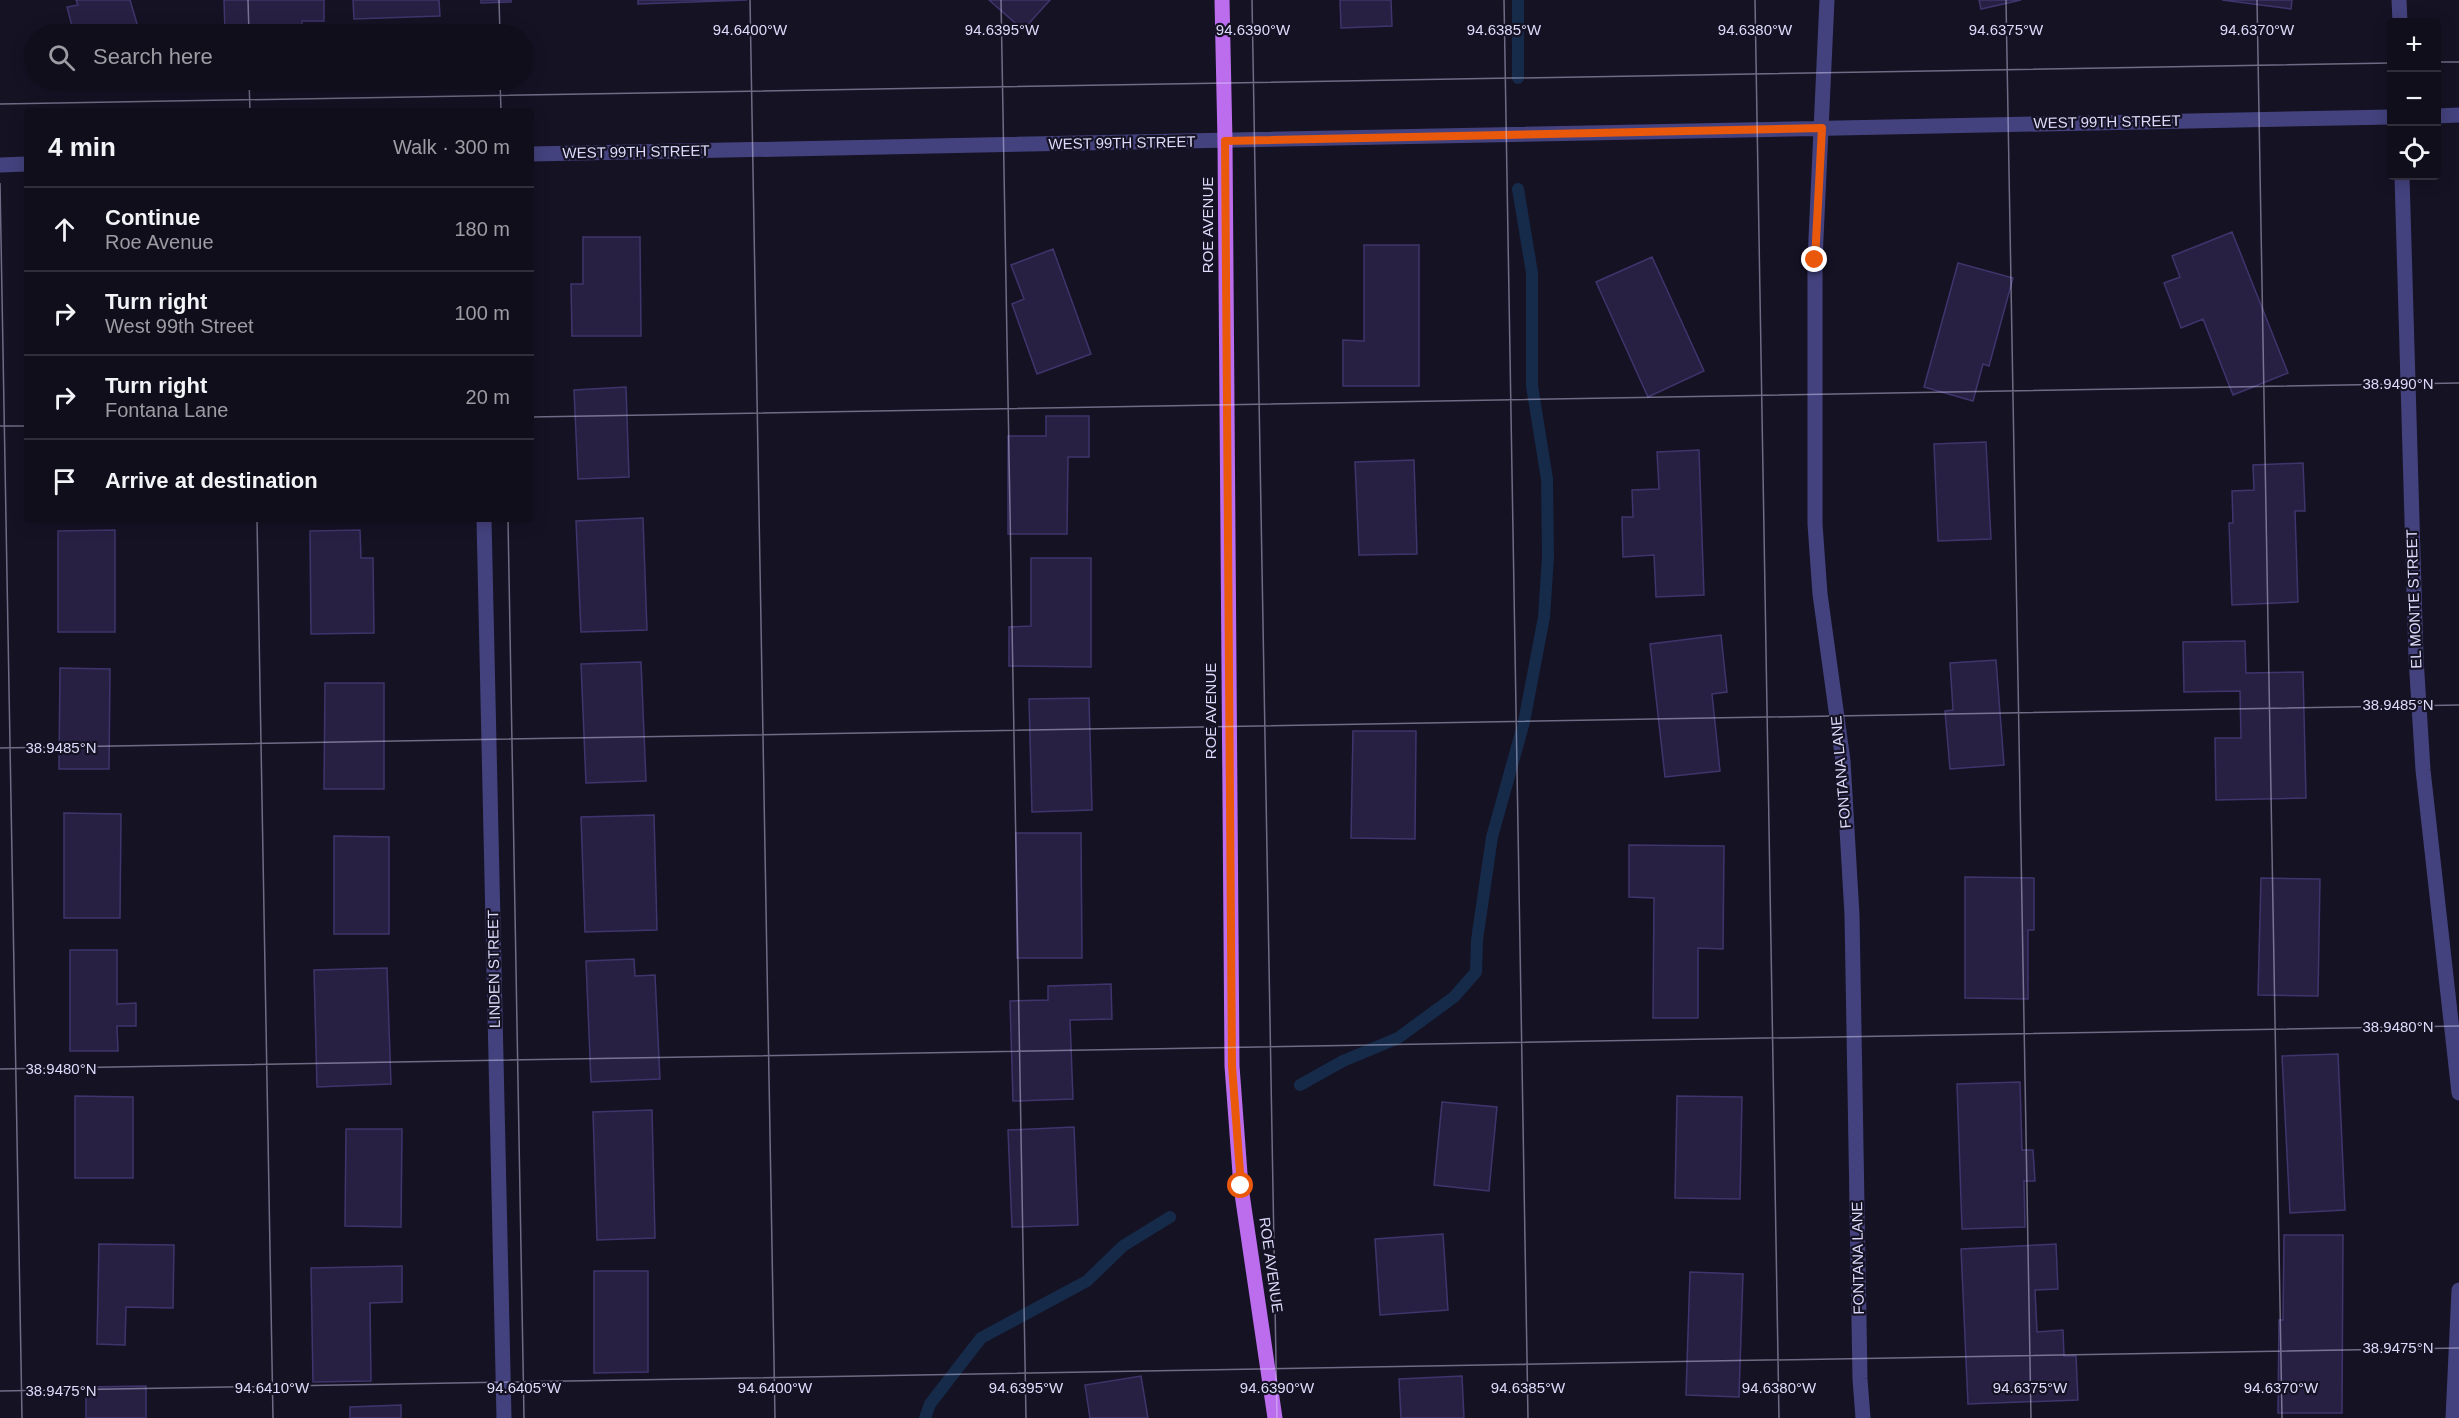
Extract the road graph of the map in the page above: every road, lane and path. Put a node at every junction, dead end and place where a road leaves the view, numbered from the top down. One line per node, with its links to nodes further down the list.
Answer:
1 (1222, 0): 9 (main road, ROE AVENUE)
2 (1827, 0): 8 (street)
3 (2399, 0): 4 (street)
4 (2400, 18)
5 (2459, 115): 6 (street)
6 (2441, 116)
7 (2387, 117): 8 (street, WEST 99TH STREET)
8 (1822, 128): 9 (street, WEST 99TH STREET); 19 (street, FONTANA LANE)
9 (1225, 141): 10 (street, WEST 99TH STREET); 18 (main road, ROE AVENUE)
10 (534, 154)
11 (24, 164): 12 (street)
12 (0, 165)
13 (2402, 180): 15 (street, EL MONTE STREET)
14 (484, 522): 17 (street, LINDEN STREET)
15 (2459, 1093)
16 (2459, 1290): 20 (street)
17 (504, 1418)
18 (1275, 1418)
19 (1863, 1418)
20 (2453, 1418)

